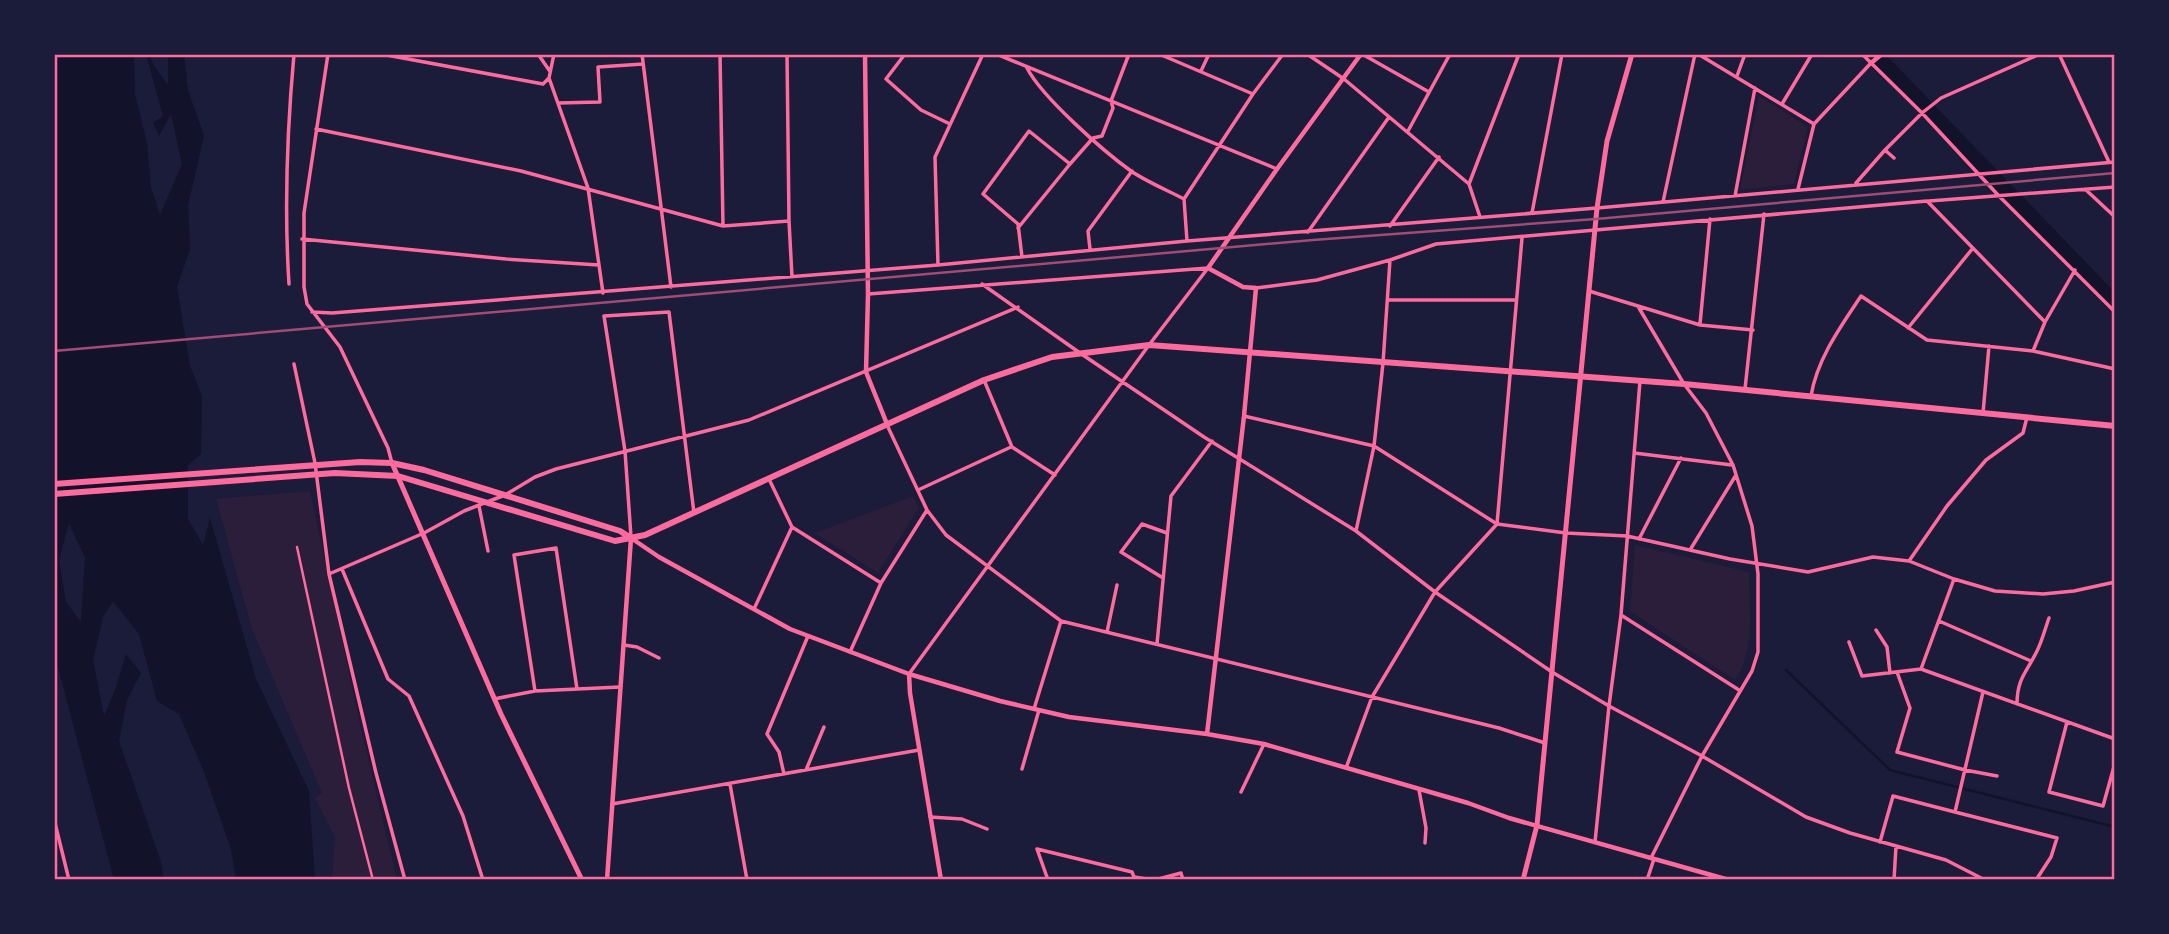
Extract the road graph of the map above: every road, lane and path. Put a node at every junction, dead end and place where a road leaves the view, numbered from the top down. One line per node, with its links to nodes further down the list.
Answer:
1 (294, 54): 98 (street)
2 (381, 54): 36 (street)
3 (538, 54): 33 (street)
4 (554, 54): 33 (street)
5 (642, 54): 31 (street)
6 (720, 54): 79 (street)
7 (787, 54): 78 (street)
8 (865, 54): 96 (street)
9 (905, 54): 46 (street)
10 (983, 54): 46 (street)
11 (996, 54): 32 (street)
12 (1129, 54): 41 (street)
13 (1159, 54): 34 (street)
14 (1209, 54): 34 (street)
15 (1283, 54): 40 (street)
16 (1307, 54): 37 (street)
17 (1361, 54): 37 (street); 39 (street)
18 (1450, 54): 39 (street)
19 (1519, 54): 60 (street)
20 (1562, 54): 73 (street)
21 (1632, 54): 71 (main road)
22 (1696, 54): 35 (street); 70 (street)
23 (1745, 54): 35 (street)
24 (1812, 54): 43 (street)
25 (1862, 54): 30 (street)
26 (1882, 54): 30 (street)
27 (2040, 54): 44 (street)
28 (2059, 54): 55 (street)
29 (326, 55): 48 (street)
30 (1872, 63): 44 (street); 47 (street)
31 (643, 64): 42 (street); 72 (street)
32 (1026, 66): 41 (street); 50 (street)
33 (549, 70): 36 (street)
34 (1201, 71): 40 (street)
35 (1737, 76): 38 (street)
36 (549, 78): 42 (street)
37 (1344, 79): 45 (street); 57 (street)
38 (1755, 88): 43 (street); 67 (street)
39 (1429, 92): 49 (street)
40 (1253, 94): 51 (street)
41 (1111, 101): 50 (street); 51 (street)
42 (558, 103): 63 (street)
43 (1782, 104): 47 (street)
44 (1922, 113): 52 (street); 59 (street)
45 (1389, 117): 49 (street); 82 (street)
46 (950, 124): 93 (street)
47 (1814, 124): 64 (street)
48 (316, 129): 63 (street); 86 (street)
49 (1408, 131): 53 (street)
50 (1093, 138): 56 (street); 58 (street)
51 (1218, 146): 57 (street); 68 (street)
52 (1885, 150): 54 (street); 61 (street)
53 (1439, 158): 60 (street); 80 (street)
54 (1894, 158)
55 (2112, 162): 59 (street)
56 (1070, 164): 81 (street); 81 (street)
57 (1277, 169): 84 (street)
58 (1132, 172): 68 (street); 89 (street)
59 (1979, 173): 61 (street); 66 (street)
60 (1469, 184): 75 (street)
61 (1854, 184): 64 (street)
62 (2115, 187): 65 (street)
63 (588, 188): 72 (street); 92 (street)
64 (1798, 189): 67 (street)
65 (2085, 189): 66 (street); 76 (street)
66 (2000, 195): 69 (street); 95 (street)
67 (1735, 196): 70 (street)
68 (1184, 200): 87 (street)
69 (1927, 201): 74 (street); 88 (street)
70 (1663, 202): 71 (street)
71 (1597, 208): 73 (street); 83 (main road)
72 (660, 209): 79 (street); 100 (street)
73 (1532, 213): 75 (street)
74 (1764, 214): 77 (street); 114 (street)
75 (1480, 217): 80 (street)
76 (2115, 217)
77 (1710, 219): 83 (street); 112 (street)
78 (789, 221): 79 (street); 97 (street)
79 (723, 226)
80 (1390, 226): 82 (street)
81 (1018, 228): 90 (street)
82 (1308, 232): 84 (street)
83 (1595, 232): 85 (street); 102 (main road)
84 (1229, 238): 87 (street); 94 (street)
85 (1522, 238): 91 (street); 106 (street)
86 (302, 239): 92 (street); 109 (street)
87 (1187, 241): 89 (street)
88 (1973, 248): 111 (street); 113 (street)
89 (1090, 250): 90 (street)
90 (1022, 257): 93 (street)
91 (1390, 260): 101 (street); 105 (street)
92 (599, 265): 103 (street)
93 (938, 265): 96 (street)
94 (1208, 268): 99 (street); 101 (street); 115 (street)
95 (2075, 270): 110 (street); 111 (street)
96 (867, 271): 97 (street); 104 (street)
97 (792, 277): 100 (street)
98 (289, 284)
99 (982, 284): 104 (street); 107 (street)
100 (671, 287): 103 (street)
101 (1256, 288): 118 (street)
102 (1590, 291): 108 (street); 125 (main road)
103 (603, 293): 109 (street)
104 (868, 294): 124 (street)
105 (1388, 300): 106 (street); 120 (street)
106 (1516, 300): 123 (street)
107 (1018, 307): 119 (street); 124 (street)
108 (1639, 308): 112 (street); 129 (street)
109 (312, 312): 145 (street)
110 (2115, 312)
111 (2045, 321): 117 (street)
112 (1700, 325): 114 (street)
113 (1908, 328): 116 (street); 131 (street)
114 (1753, 330): 130 (street)
115 (1149, 345): 118 (main road); 119 (main road); 127 (street)
116 (1989, 346): 117 (street); 132 (street)
117 (2033, 351): 122 (street)
118 (1249, 352): 120 (main road); 133 (street)
119 (1080, 353): 126 (main road); 127 (street)
120 (1383, 363): 123 (main road); 139 (street)
121 (294, 364): 146 (street)
122 (2115, 369)
123 (1510, 371): 125 (main road); 161 (street)
124 (866, 372): 135 (street); 137 (street)
125 (1580, 377): 128 (main road); 166 (main road)
126 (984, 380): 135 (main road); 140 (street)
127 (1123, 381): 138 (street); 149 (street)
128 (1640, 381): 129 (main road); 142 (street)
129 (1684, 384): 130 (main road); 147 (street)
130 (1745, 391): 131 (main road)
131 (1811, 397): 132 (main road)
132 (1983, 413): 134 (main road)
133 (1244, 416): 139 (street); 143 (street)
134 (2027, 417): 136 (main road); 173 (street)
135 (887, 425): 152 (main road); 154 (street)
136 (2115, 426)
137 (683, 437): 141 (street); 141 (street); 160 (street)
138 (1212, 441): 143 (street); 165 (street)
139 (1374, 446): 161 (street); 163 (street)
140 (1012, 447): 149 (street); 154 (street)
141 (625, 451): 156 (street); 168 (street)
142 (1634, 453): 144 (street); 167 (street)
143 (1239, 457): 163 (street); 197 (street)
144 (1681, 458): 147 (street); 169 (street)
145 (392, 463): 146 (main road); 151 (main road); 156 (main road)
146 (314, 464): 148 (street); 153 (main road)
147 (1733, 465): 150 (street)
148 (316, 475): 151 (main road); 155 (main road); 177 (street)
149 (1055, 475): 175 (street)
150 (1736, 475): 171 (street); 174 (street)
151 (398, 476): 157 (main road); 164 (main road)
152 (769, 479): 160 (main road); 162 (street)
153 (54, 484)
154 (918, 490): 159 (street)
155 (54, 494)
156 (505, 495): 157 (street); 168 (main road)
157 (488, 502): 158 (street); 168 (main road)
158 (479, 506): 164 (street); 172 (street)
159 (927, 510): 175 (street); 181 (street)
160 (694, 513): 168 (main road)
161 (1497, 524): 166 (street); 183 (street)
162 (792, 527): 181 (street); 184 (street)
163 (1356, 531): 183 (street)
164 (424, 533): 176 (street); 210 (main road)
165 (1167, 533): 178 (street); 178 (street)
166 (1566, 533): 167 (street); 200 (main road)
167 (1627, 536): 169 (street); 185 (street)
168 (631, 538): 184 (street); 194 (street)
169 (1639, 539): 171 (street)
170 (297, 547): 248 (street)
171 (1690, 550): 174 (street)
172 (488, 551)
173 (1909, 561): 174 (street); 179 (street)
174 (1757, 564): 206 (street)
175 (988, 566): 187 (street); 203 (street)
176 (342, 569): 177 (street); 250 (street)
177 (329, 574): 249 (street)
178 (1163, 578): 193 (street)
179 (1954, 579): 180 (street); 188 (street)
180 (2115, 582)
181 (881, 583): 195 (street)
182 (1117, 585): 190 (street)
183 (1435, 592): 200 (street); 209 (street)
184 (754, 609): 191 (street)
185 (1621, 614): 206 (street); 212 (street)
186 (2049, 618): 198 (street)
187 (1061, 621): 190 (street); 213 (street)
188 (1939, 621): 198 (street); 199 (street)
189 (1876, 630): 202 (street)
190 (1107, 632): 193 (street)
191 (808, 636): 195 (street); 227 (street)
192 (1849, 642): 202 (street)
193 (1157, 644): 197 (street)
194 (624, 645): 196 (street); 204 (street)
195 (850, 652): 203 (street)
196 (659, 658)
197 (1215, 658): 209 (street); 216 (street)
198 (2031, 661): 211 (street)
199 (1921, 669): 201 (street); 208 (street)
200 (1552, 672): 212 (street); 218 (main road)
201 (1896, 672): 202 (street); 226 (street)
202 (1890, 673)
203 (909, 674): 213 (street); 220 (street)
204 (620, 687): 205 (street); 233 (street)
205 (577, 690): 207 (street); 207 (street)
206 (1739, 690): 221 (street)
207 (535, 691): 210 (street)
208 (1983, 692): 211 (street); 226 (street)
209 (1372, 697): 218 (street); 223 (street)
210 (494, 699): 251 (main road)
211 (2017, 704): 214 (street)
212 (1609, 706): 221 (street); 240 (street)
213 (1037, 710): 216 (street); 224 (street)
214 (2067, 722): 217 (street); 230 (street)
215 (824, 727): 225 (street)
216 (1207, 734): 219 (street)
217 (2115, 739)
218 (1546, 743): 237 (main road)
219 (1264, 744): 223 (street); 232 (street)
220 (919, 750): 225 (street); 235 (street)
221 (1702, 756): 241 (street); 243 (street)
222 (2115, 763): 230 (street)
223 (1346, 768): 231 (street)
224 (1021, 769)
225 (806, 770): 227 (street)
226 (1965, 770): 228 (street); 234 (street)
227 (784, 774): 229 (street)
228 (1997, 776)
229 (730, 783): 233 (street); 253 (street)
230 (2112, 783)
231 (1419, 790): 237 (street); 239 (street)
232 (1241, 792)
233 (612, 804): 252 (street)
234 (1955, 812): 241 (street); 262 (street)
235 (930, 817): 238 (street); 254 (street)
236 (54, 819): 247 (street)
237 (1537, 825): 240 (street); 258 (main road)
238 (987, 830)
239 (1425, 842)
240 (1595, 842): 243 (street)
241 (1880, 842): 242 (street)
242 (1896, 846): 260 (street); 261 (street)
243 (1653, 858): 245 (street); 246 (street)
244 (1134, 878): 255 (street); 256 (street)
245 (1716, 878): 259 (street)
246 (1648, 879)
247 (69, 880)
248 (373, 880)
249 (405, 880)
250 (482, 880)
251 (582, 880)
252 (607, 880)
253 (747, 880)
254 (941, 880)
255 (1048, 880)
256 (1154, 880): 257 (street)
257 (1183, 880)
258 (1523, 880)
259 (1729, 880)
260 (1894, 880)
261 (1985, 880)
262 (2036, 880)

